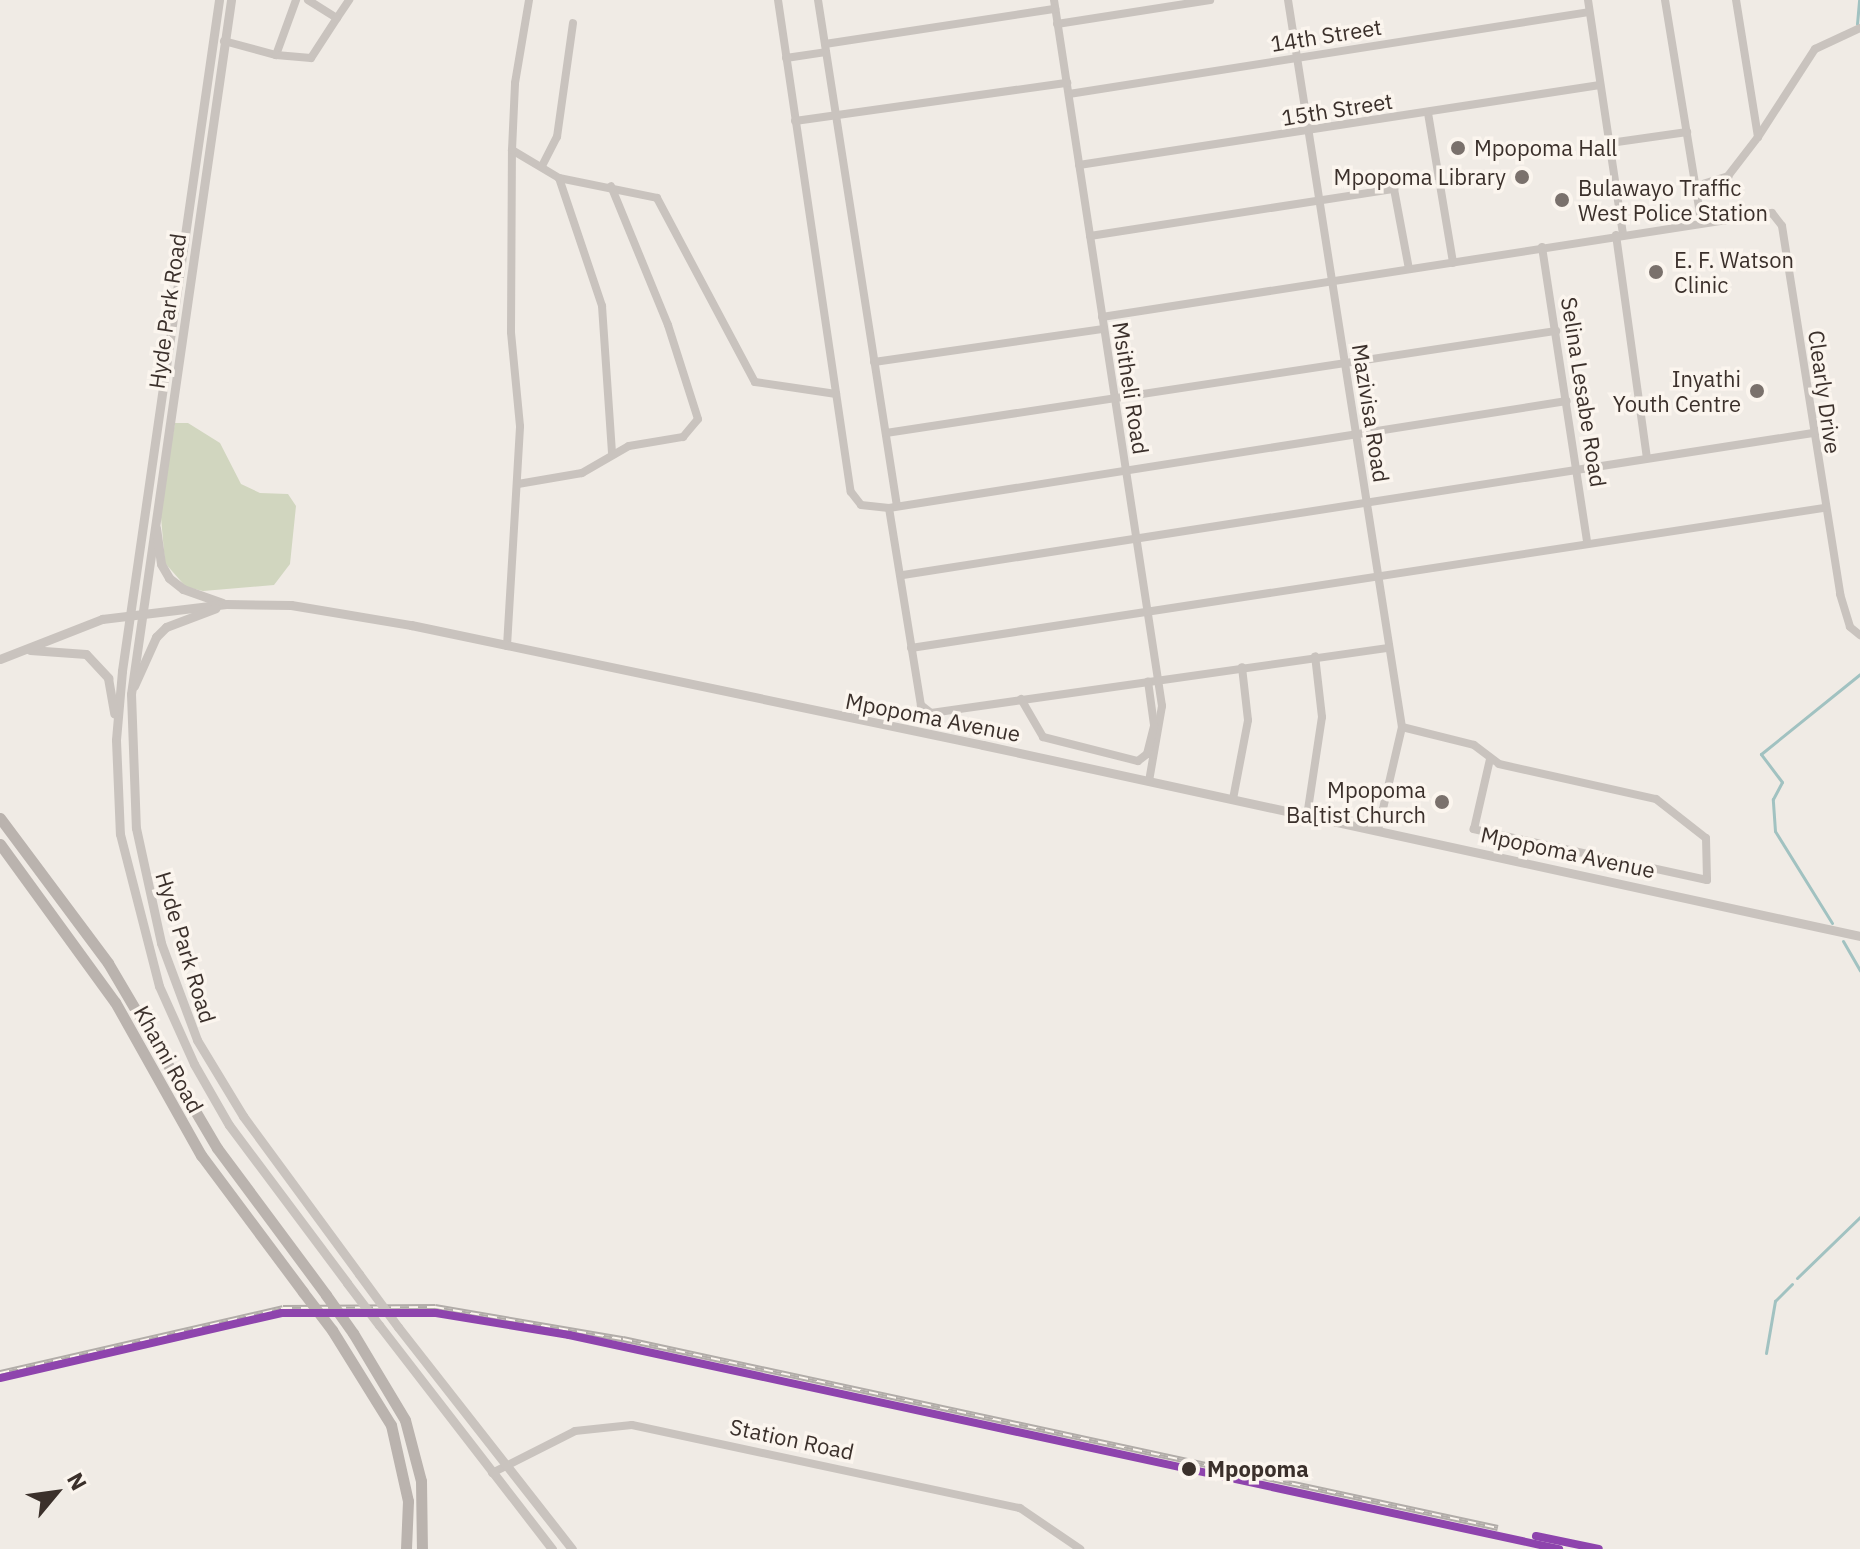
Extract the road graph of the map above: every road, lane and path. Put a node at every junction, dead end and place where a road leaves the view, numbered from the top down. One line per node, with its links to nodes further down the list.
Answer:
1 (219, 0): 76 (street, Hyde Park Road)
2 (231, 0): 20 (street, Hyde Park Road)
3 (296, 0): 22 (street)
4 (308, 0): 16 (street)
5 (349, 0): 16 (street)
6 (529, 0): 35 (street)
7 (778, 0): 23 (street)
8 (818, 0): 21 (street)
9 (1210, 0): 18 (street)
10 (1288, 0): 24 (street, Mazivisa Road)
11 (1588, 0): 15 (street)
12 (1665, 0): 32 (street)
13 (1736, 0): 33 (street)
14 (1054, 5): 18 (street, Msitheli Road); 21 (street)
15 (1589, 12): 24 (street, 14th Street); 26 (street)
16 (337, 18): 22 (street)
17 (573, 23): 37 (street)
18 (1057, 24): 25 (street, Msitheli Road)
19 (1860, 28): 33 (street)
20 (224, 41): 22 (street); 68 (street, Hyde Park Road)
21 (825, 48): 23 (street); 29 (street)
22 (276, 55)
23 (786, 58): 30 (street)
24 (1296, 58): 27 (street, 14th Street); 31 (street, Mazivisa Road)
25 (1067, 83): 27 (street, Msitheli Road); 29 (street)
26 (1600, 85): 28 (street, 15th Street); 34 (street)
27 (1069, 94): 36 (street, Msitheli Road)
28 (1428, 113): 31 (street, 15th Street); 46 (street)
29 (836, 115): 30 (street); 52 (street)
30 (795, 121): 54 (street)
31 (1309, 132): 36 (street, 15th Street); 41 (street, Mazivisa Road)
32 (1687, 132): 34 (street); 40 (street)
33 (1758, 137): 40 (street)
34 (1610, 143): 43 (street)
35 (512, 150): 37 (street); 64 (street)
36 (1079, 165): 44 (street, Msitheli Road)
37 (542, 166): 38 (street)
38 (559, 178): 39 (street); 60 (street)
39 (611, 186): 54 (street); 60 (street)
40 (1696, 186): 42 (street)
41 (1319, 201): 44 (street); 47 (street); 48 (street, Mazivisa Road)
42 (1701, 220): 43 (street, Clearly Drive); 58 (street, Clearly Drive)
43 (1620, 235): 45 (street, Clearly Drive); 61 (street)
44 (1090, 236): 49 (street, Msitheli Road)
45 (1542, 247): 46 (street, Clearly Drive); 51 (street, Selina Lesabe Road)
46 (1453, 263): 47 (street, Clearly Drive)
47 (1409, 269): 48 (street, Clearly Drive)
48 (1332, 282): 49 (street, Clearly Drive); 53 (street, Mazivisa Road)
49 (1102, 317): 50 (street, Msitheli Road)
50 (1104, 329): 52 (street); 55 (street, Msitheli Road)
51 (1556, 331): 53 (street); 56 (street, Selina Lesabe Road)
52 (874, 362): 57 (street)
53 (1346, 366): 55 (street); 59 (street, Mazivisa Road)
54 (836, 394): 66 (street)
55 (1115, 401): 57 (street); 62 (street, Msitheli Road)
56 (1567, 401): 59 (street); 63 (street, Selina Lesabe Road)
57 (886, 433): 66 (street)
58 (1813, 433): 61 (street); 67 (street, Clearly Drive)
59 (1357, 436): 62 (street); 65 (street, Mazivisa Road)
60 (612, 454): 64 (street)
61 (1647, 458): 63 (street)
62 (1126, 469): 66 (street); 69 (street, Msitheli Road)
63 (1579, 472): 65 (street); 70 (street, Selina Lesabe Road)
64 (518, 484): 78 (street)
65 (1367, 504): 69 (street); 71 (street, Mazivisa Road)
66 (893, 507): 72 (street)
67 (1824, 508): 70 (street); 77 (street, Clearly Drive)
68 (154, 513): 73 (street); 75 (street, Hyde Park Road)
69 (1136, 541): 72 (street); 74 (street, Msitheli Road)
70 (1587, 542): 71 (street)
71 (1378, 574): 74 (street); 80 (street, Mazivisa Road)
72 (903, 575): 79 (street)
73 (226, 604): 75 (street, Mpopoma Avenue); 78 (street, Mpopoma Avenue); 86 (street)
74 (1147, 611): 79 (street); 85 (street, Msitheli Road)
75 (141, 613): 76 (street, Mpopoma Avenue); 86 (street, Hyde Park Road)
76 (128, 615): 81 (street, Mpopoma Avenue); 89 (street, Hyde Park Road)
77 (1860, 635)
78 (507, 646): 91 (street, Mpopoma Avenue)
79 (911, 648): 87 (street)
80 (1388, 648): 82 (street); 88 (street, Mazivisa Road)
81 (24, 650): 83 (street, Mpopoma Avenue); 89 (street)
82 (1315, 656): 84 (street); 93 (street)
83 (0, 659)
84 (1242, 667): 85 (street); 92 (street)
85 (1153, 680): 87 (street); 87 (street); 91 (street, Msitheli Road)
86 (131, 694): 98 (street, Hyde Park Road, bridge)
87 (1021, 699)
88 (1402, 727): 90 (street); 95 (street, Mazivisa Road)
89 (116, 740): 99 (street, Hyde Park Road, bridge)
90 (1490, 759): 90 (street)
91 (1149, 781): 92 (street, Mpopoma Avenue)
92 (1233, 799): 93 (street, Mpopoma Avenue)
93 (1307, 816): 95 (street, Mpopoma Avenue)
94 (0, 818): 101 (main road, bridge)
95 (1378, 830): 97 (street, Mpopoma Avenue)
96 (0, 844): 100 (main road, Khami Road, bridge)
97 (1860, 936)
98 (504, 1464): 99 (street, Station Road); 103 (street, Hyde Park Road); 104 (street, Station Road)
99 (492, 1473): 102 (street, Hyde Park Road)
100 (406, 1549)
101 (422, 1549)
102 (552, 1549)
103 (572, 1549)
104 (1080, 1549)

